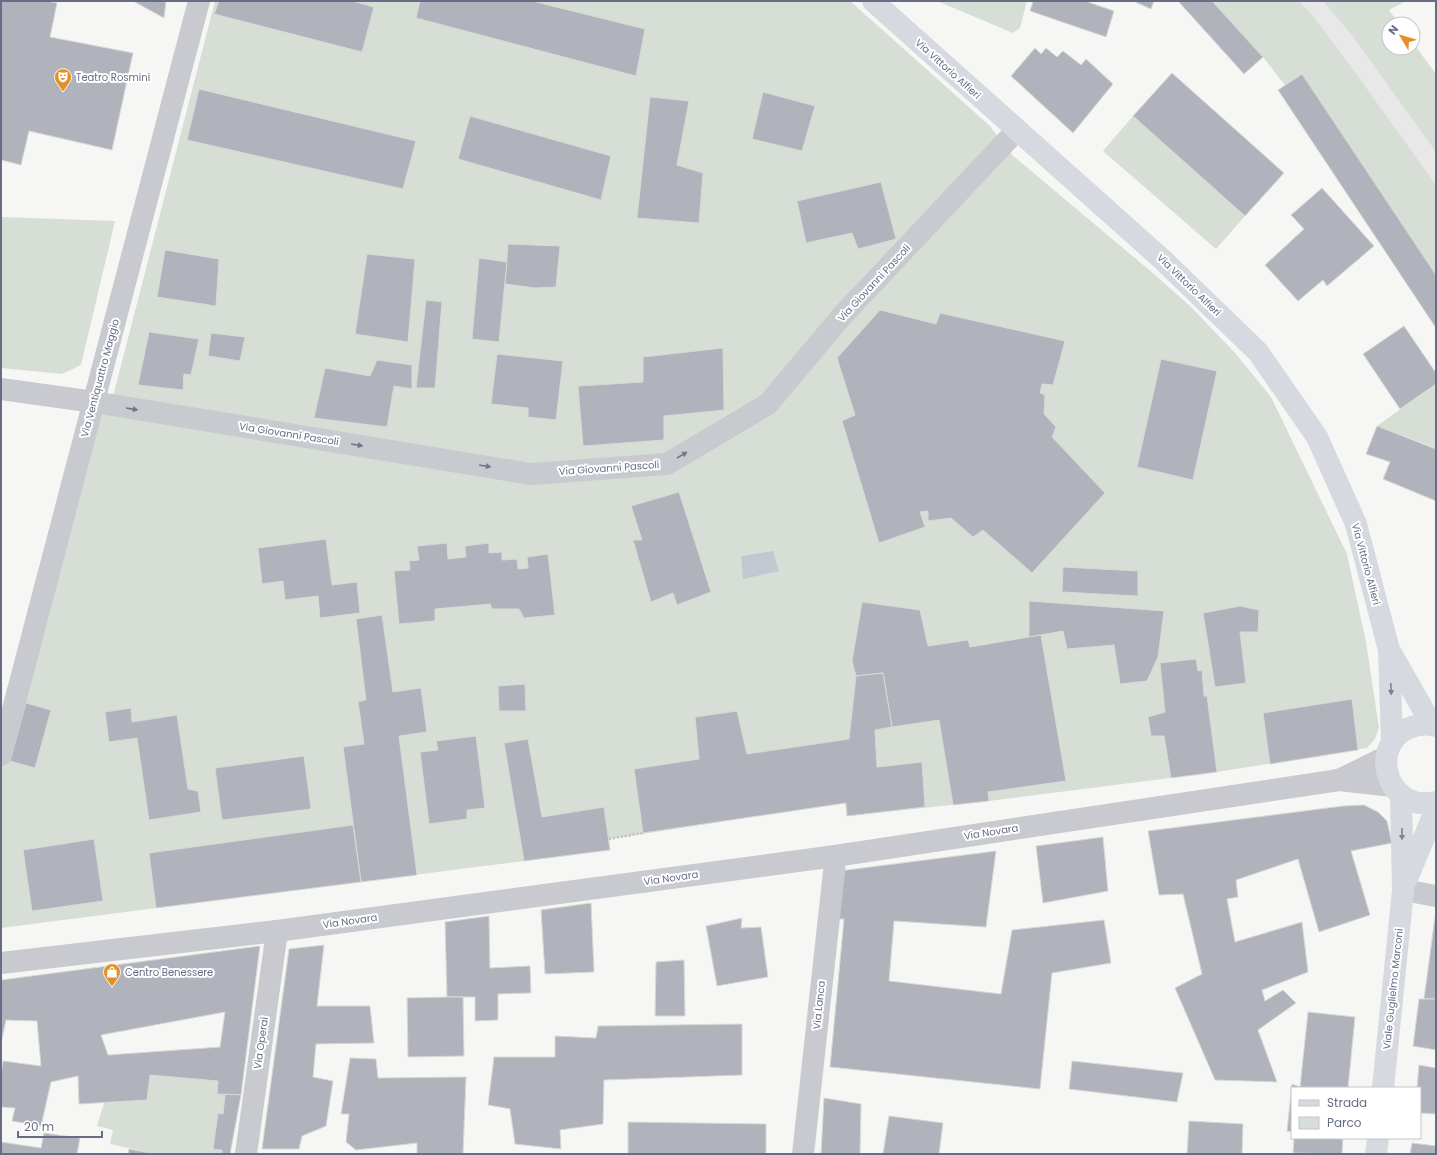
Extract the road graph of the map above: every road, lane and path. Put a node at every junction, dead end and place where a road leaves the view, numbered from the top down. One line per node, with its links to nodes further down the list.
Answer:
1 (199, 1): 5 (street, Via Ventiquattro Maggio)
2 (873, 1): 3 (main road, Via Vittorio Alfieri)
3 (1017, 130): 5 (street, Via Giovanni Pascoli, one-way to 3); 6 (main road, Via Vittorio Alfieri)
4 (1, 389): 5 (street, Via Giovanni Pascoli)
5 (94, 402): 9 (street, Via Ventiquattro Maggio)
6 (1389, 650): 7 (main road, Via Vittorio Alfieri); 8 (main road, Via Vittorio Alfieri, one-way to 8)
7 (1434, 725): 8 (main road)
8 (1389, 750): 10 (street, Via Novara); 11 (main road, Via Vittorio Alfieri)
9 (1, 755)
10 (1339, 780): 11 (street, Via Novara); 16 (street, Via Novara)
11 (1397, 791): 12 (main road); 17 (main road, Viale Guglielmo Marconi, one-way to 17)
12 (1436, 802)
13 (1436, 809): 17 (main road, Viale Guglielmo Marconi)
14 (643, 833): 15 (path)
15 (609, 839)
16 (835, 856): 19 (street, Via Novara); 24 (street, Via Lanca)
17 (1403, 890): 18 (street); 21 (main road, Viale Guglielmo Marconi)
18 (1436, 896)
19 (277, 931): 20 (street, Via Novara); 23 (street, Via Operai)
20 (1, 963)
21 (1383, 1087)
22 (1378, 1139): 25 (main road)
23 (246, 1154)
24 (803, 1154)
25 (1376, 1154)

